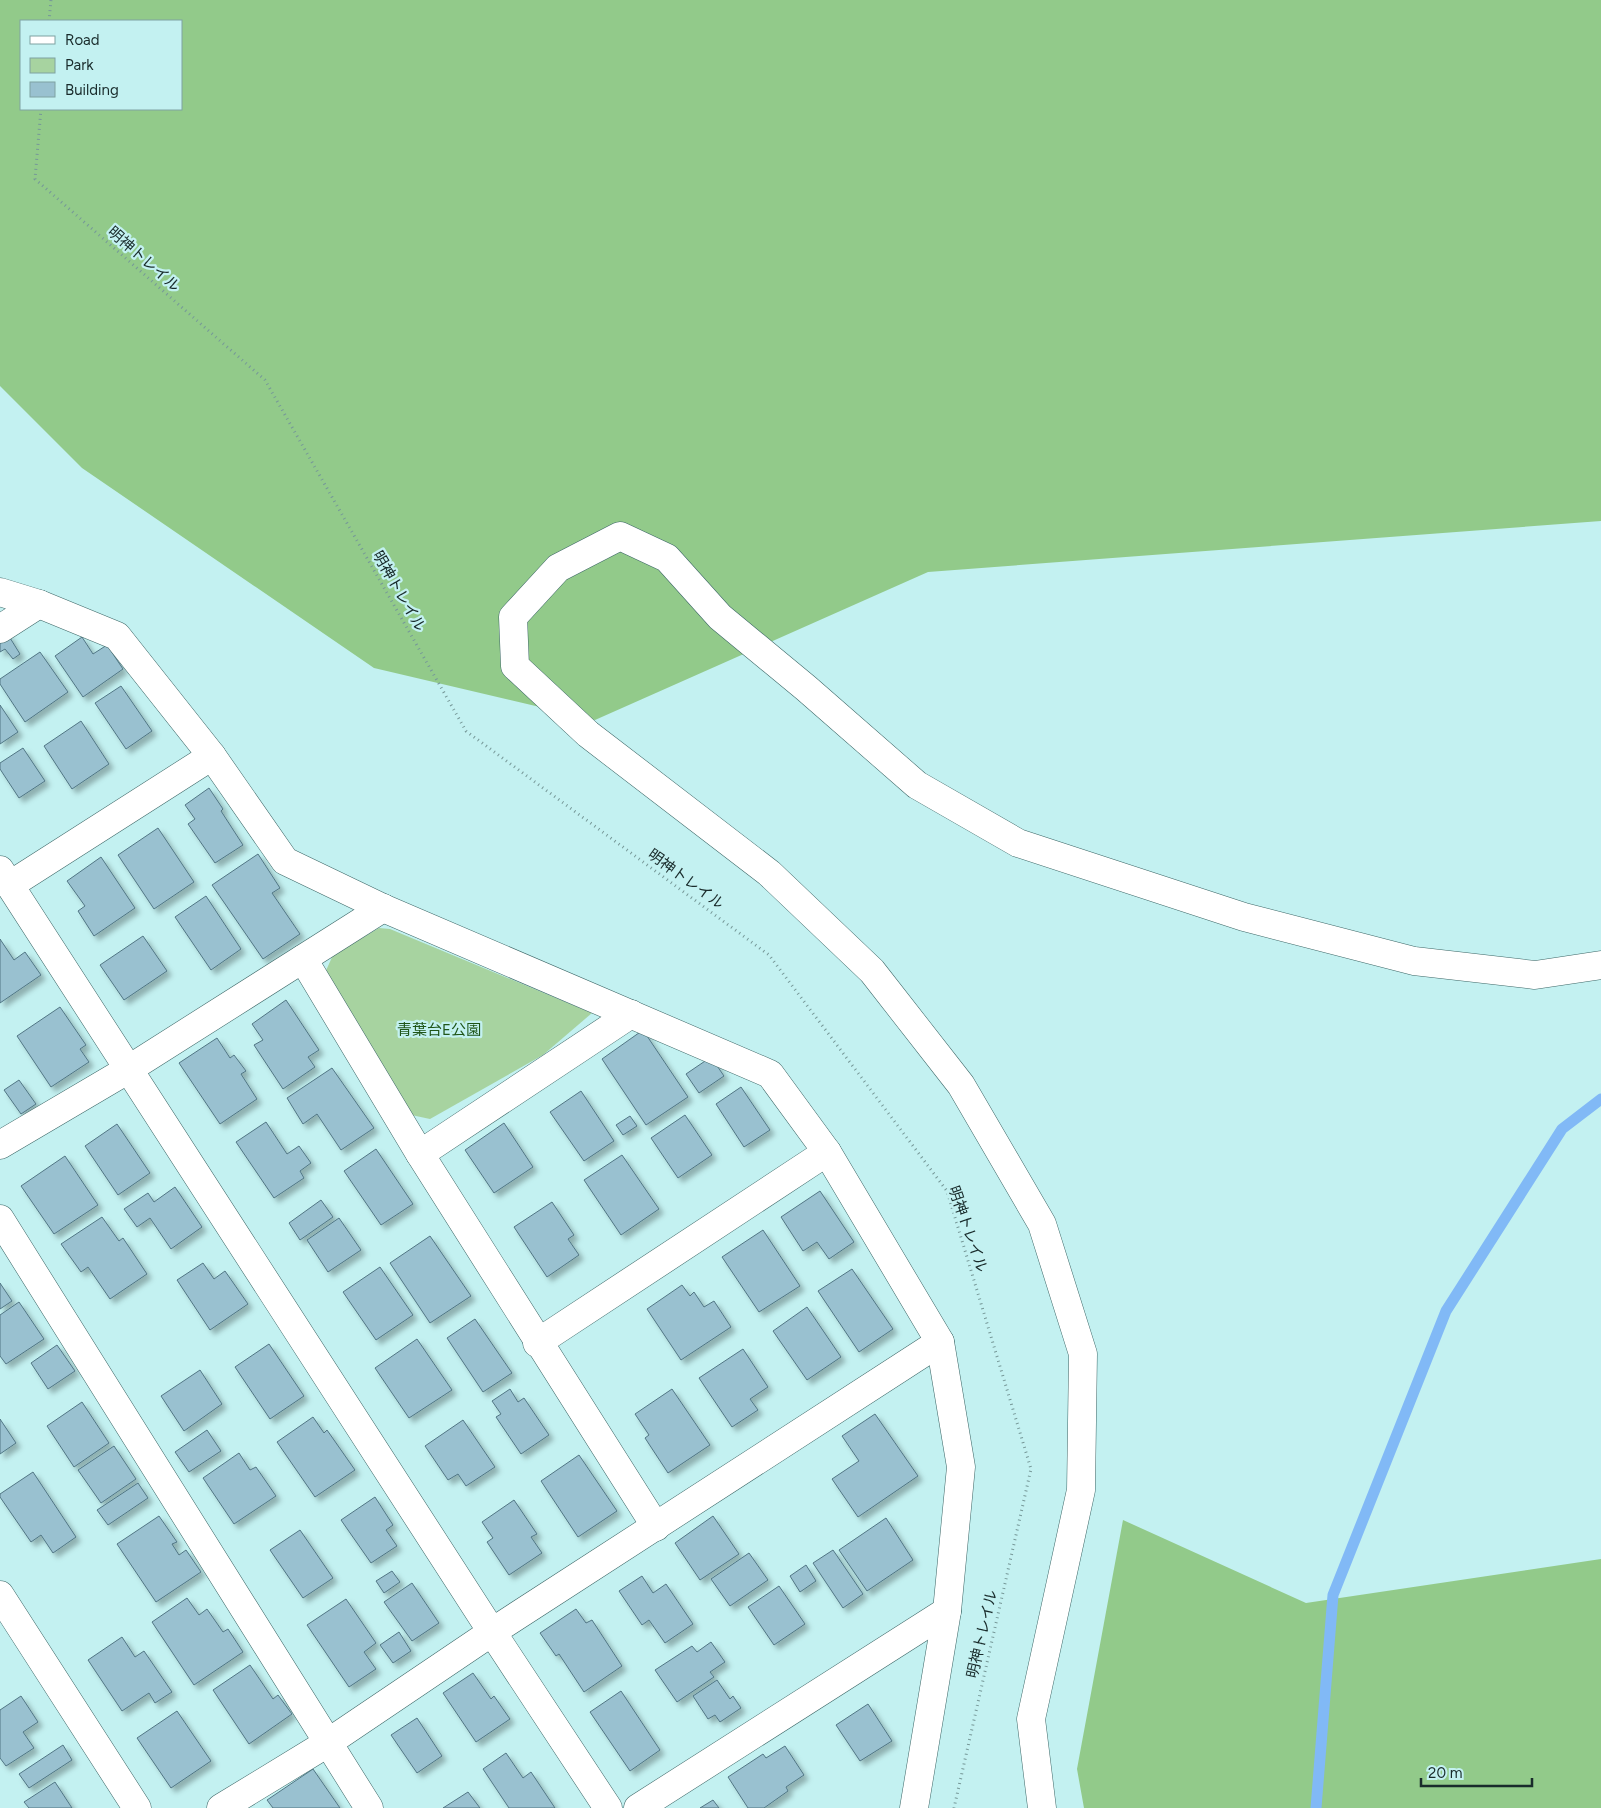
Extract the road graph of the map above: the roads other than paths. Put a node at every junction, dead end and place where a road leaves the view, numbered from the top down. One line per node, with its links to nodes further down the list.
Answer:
1 (0, 592): 2 (street)
2 (39, 604): 3 (street); 4 (street)
3 (0, 628)
4 (212, 756): 5 (street); 6 (street)
5 (5, 877): 10 (street)
6 (383, 908): 7 (street); 9 (street)
7 (303, 960): 10 (street); 13 (street)
8 (1601, 965): 28 (street)
9 (631, 1014): 12 (street); 13 (street)
10 (129, 1069): 11 (street); 20 (street)
11 (0, 1145)
12 (827, 1152): 15 (street); 16 (street)
13 (420, 1154): 16 (street)
14 (0, 1219): 21 (street)
15 (940, 1342): 17 (street); 19 (street)
16 (537, 1343): 17 (street)
17 (656, 1527): 20 (street)
18 (0, 1595): 22 (street)
19 (947, 1611): 26 (street); 27 (street)
20 (492, 1632): 21 (street); 25 (street)
21 (326, 1744): 23 (street); 24 (street)
22 (137, 1808)
23 (221, 1808)
24 (369, 1808)
25 (608, 1808)
26 (638, 1808)
27 (914, 1808)
28 (1042, 1808)

